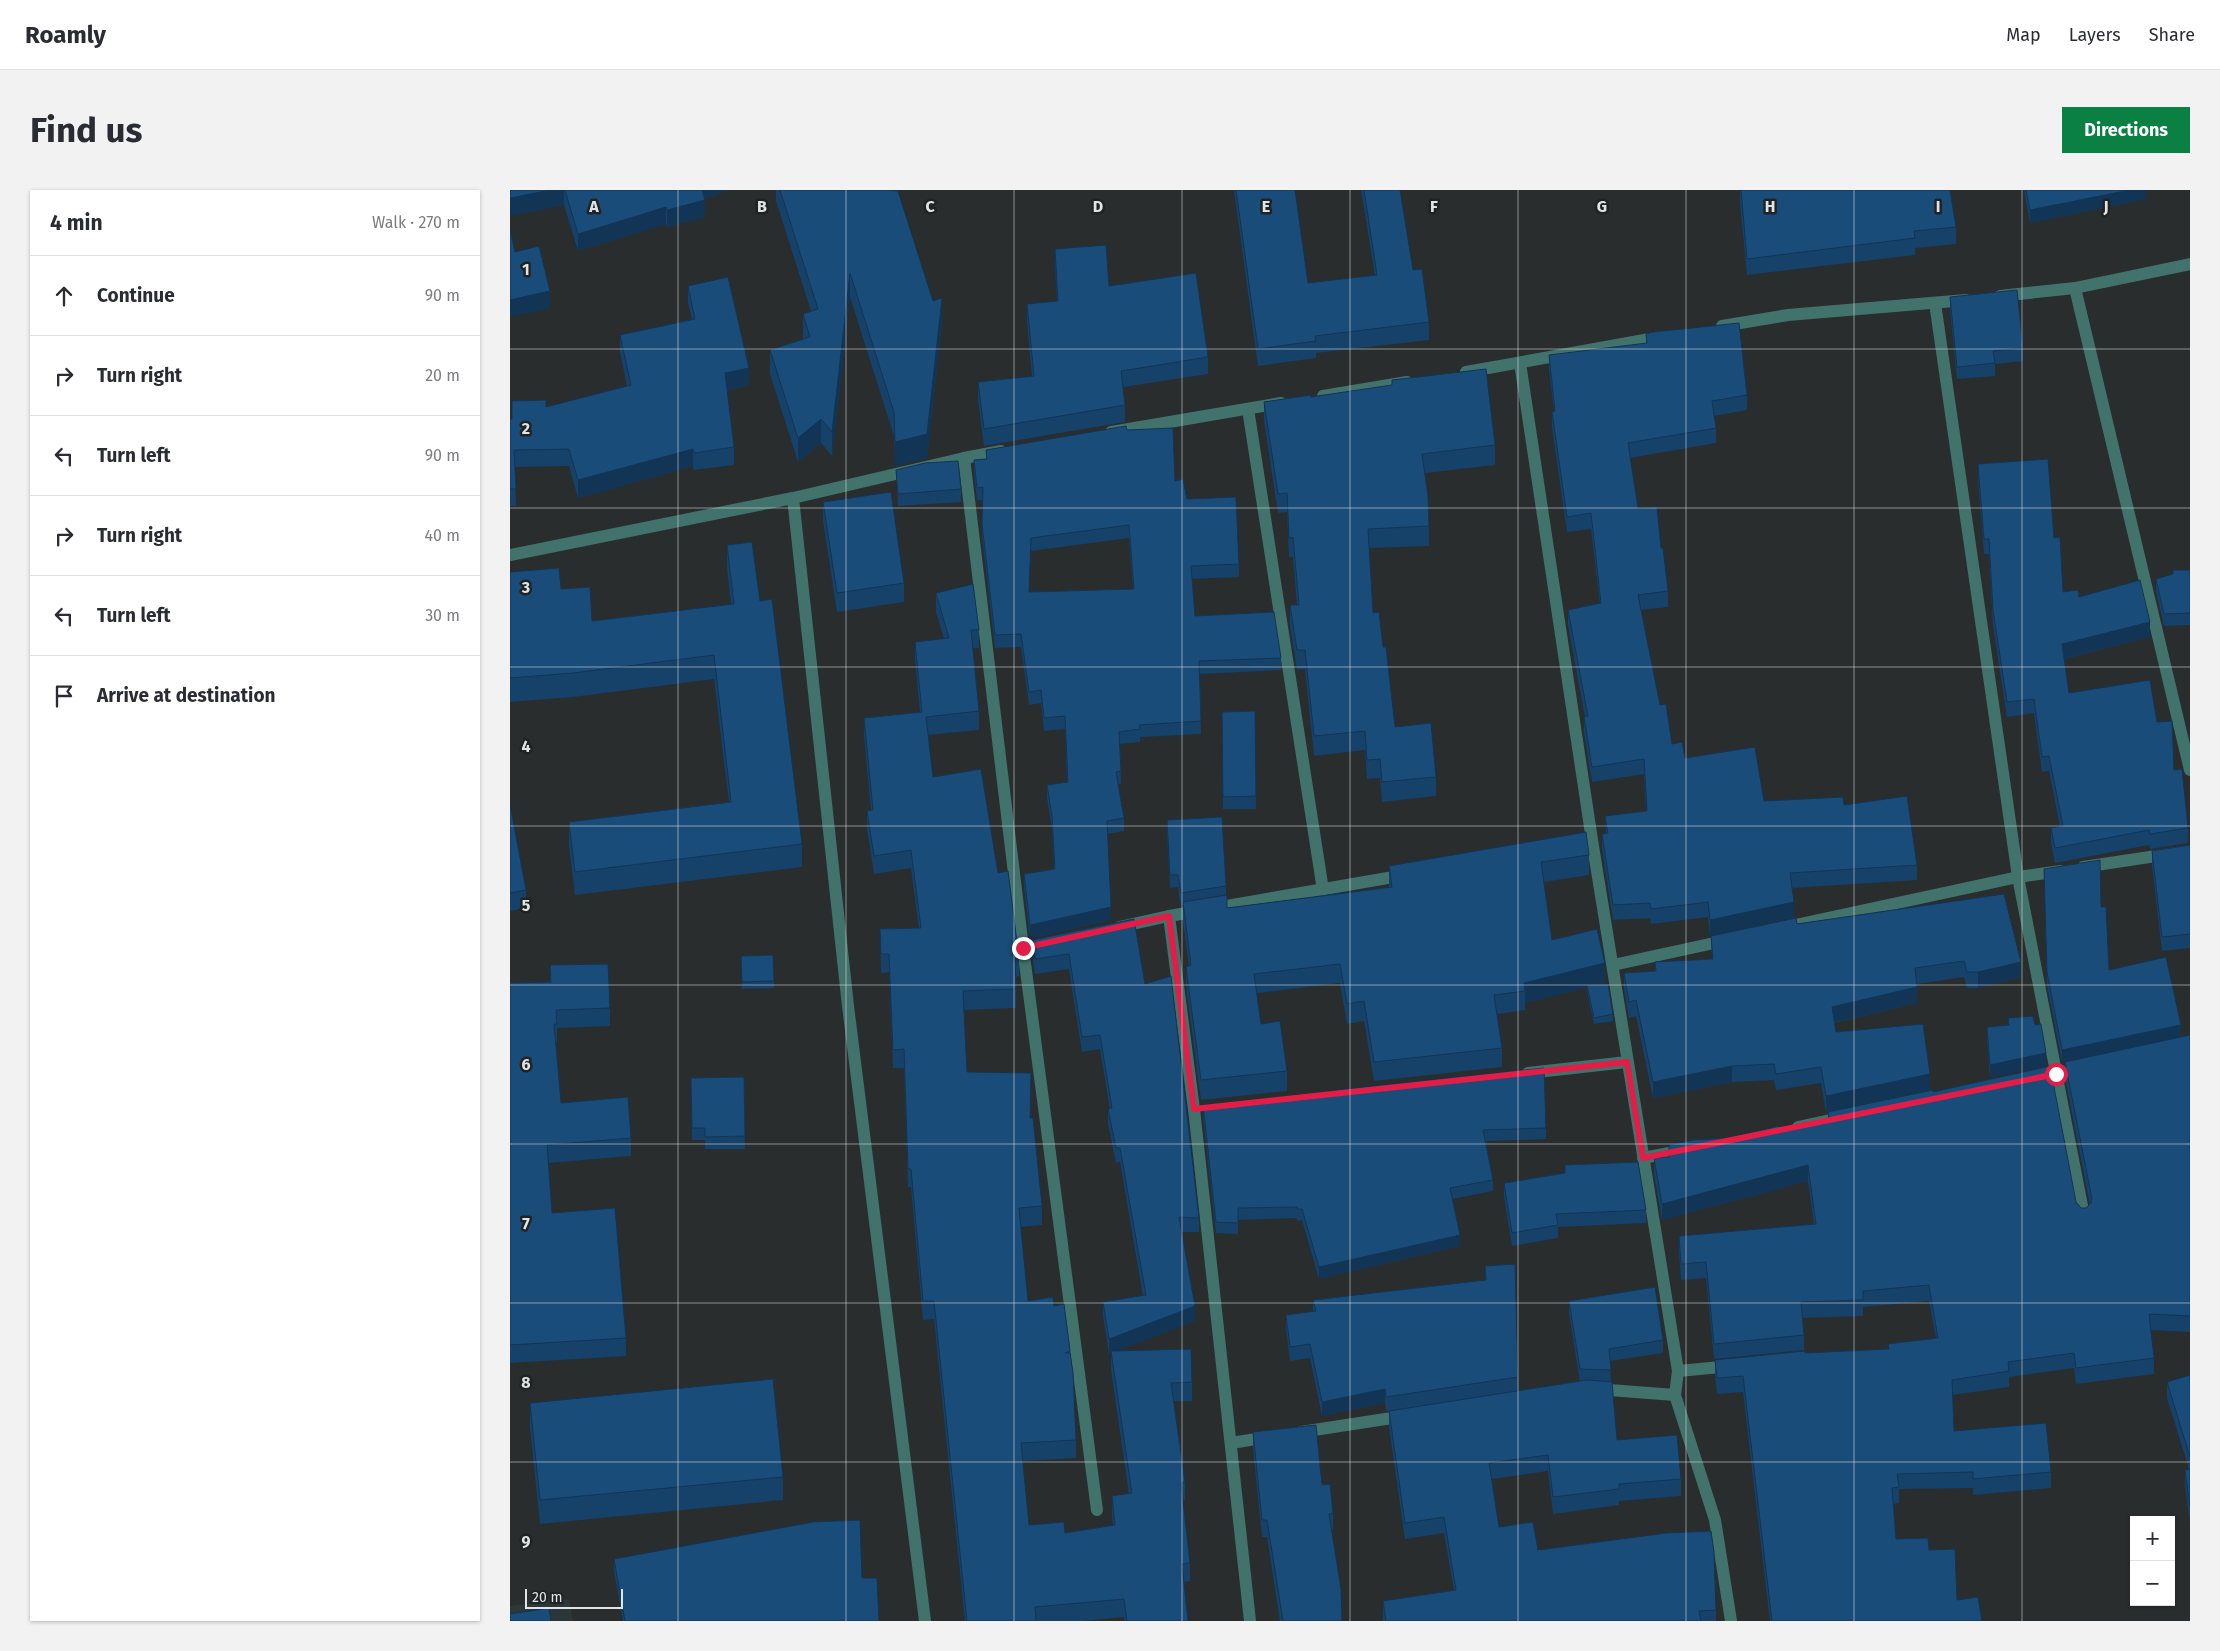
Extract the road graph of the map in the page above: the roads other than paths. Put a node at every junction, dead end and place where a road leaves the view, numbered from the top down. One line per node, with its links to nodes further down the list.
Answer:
1 (2190, 264): 2 (street)
2 (2075, 288): 3 (street); 15 (street)
3 (1935, 303): 4 (street); 18 (street)
4 (1711, 328)
5 (1673, 335): 6 (street)
6 (1520, 363): 7 (street); 24 (street)
7 (1452, 374)
8 (1423, 379): 9 (street)
9 (1248, 409): 10 (street); 19 (street)
10 (1101, 434)
11 (1013, 449): 12 (street)
12 (964, 458): 13 (street); 38 (street)
13 (793, 498): 14 (street); 39 (street)
14 (510, 555)
15 (2190, 770)
16 (2190, 851): 18 (street)
17 (1419, 872): 19 (street)
18 (2018, 877): 22 (street); 31 (street)
19 (1323, 890): 20 (street)
20 (1169, 916): 21 (street); 37 (street)
21 (1111, 929)
22 (1777, 929)
23 (1738, 938): 24 (street)
24 (1613, 964): 25 (street)
25 (1627, 1062): 26 (street); 30 (street)
26 (1519, 1074)
27 (1855, 1115): 28 (street)
28 (1787, 1129)
29 (1701, 1146): 30 (street)
30 (1643, 1158): 33 (street)
31 (2084, 1216)
32 (1745, 1365): 33 (street)
33 (1678, 1372): 35 (street)
34 (1587, 1389): 35 (street)
35 (1676, 1395): 41 (street)
36 (1414, 1415): 37 (street)
37 (1231, 1443): 40 (street)
38 (1097, 1510)
39 (925, 1621)
40 (1250, 1621)
41 (1731, 1621)

